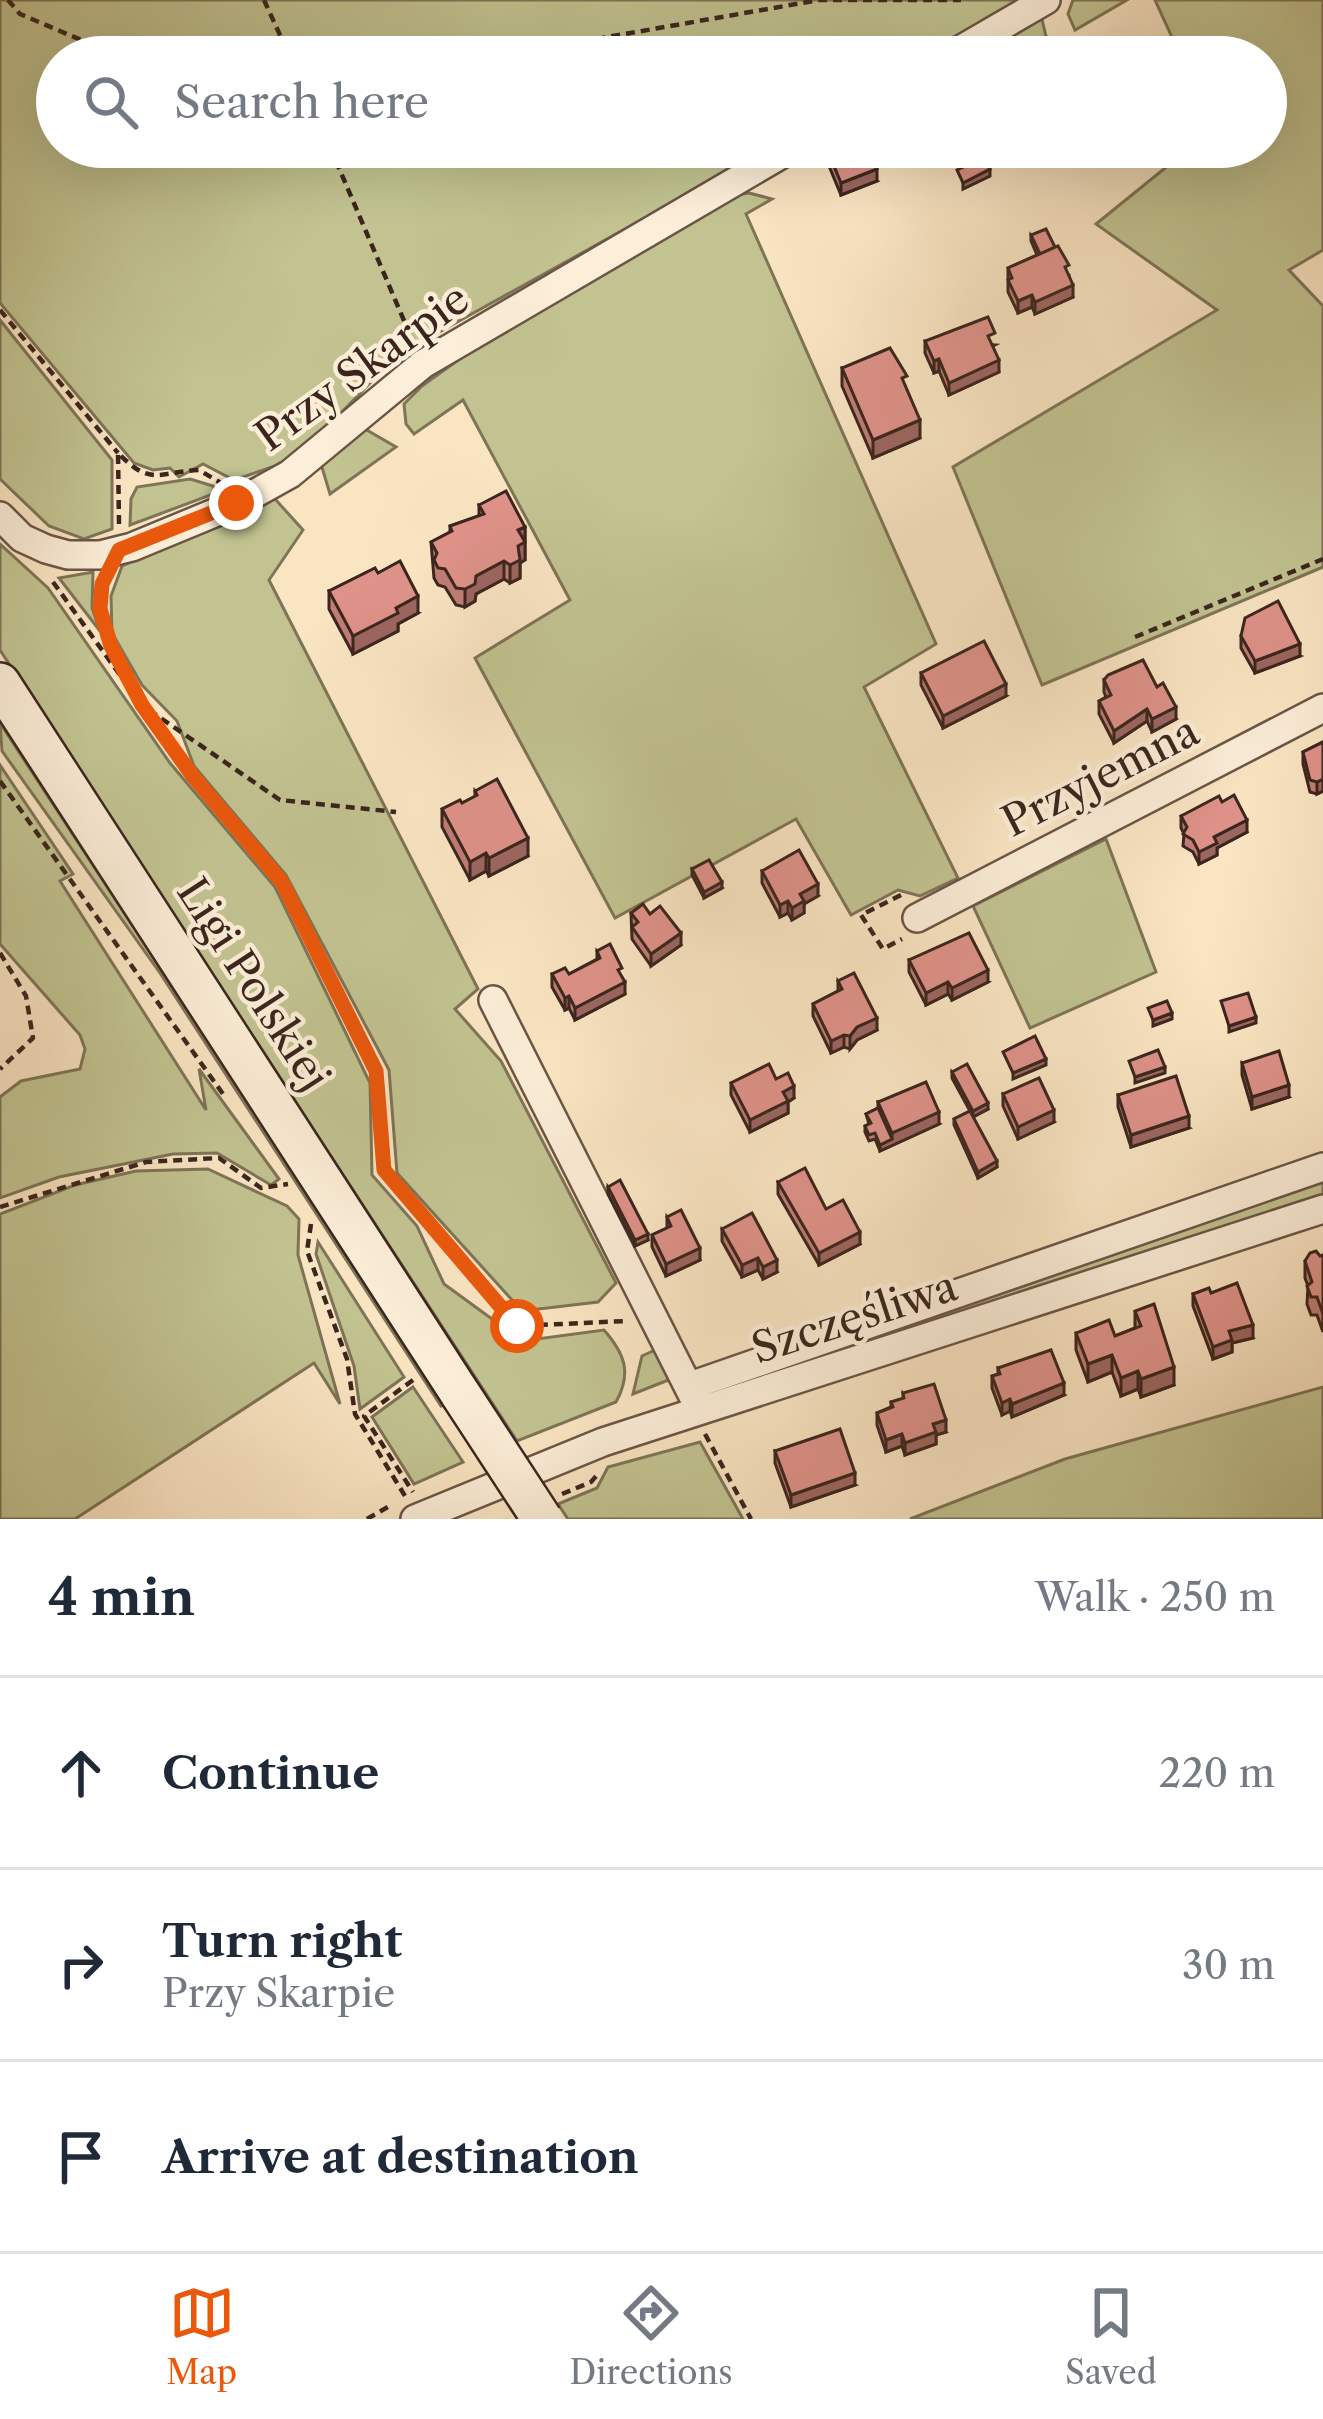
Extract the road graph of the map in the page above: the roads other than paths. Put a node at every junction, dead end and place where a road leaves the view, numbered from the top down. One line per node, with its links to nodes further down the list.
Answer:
1 (1046, 0): 2 (street)
2 (984, 36)
3 (758, 168): 4 (street, Przy Skarpie)
4 (0, 516)
5 (0, 683): 13 (main road, Ligi Polskiej, bridge)
6 (1323, 708): 7 (street, Przyjemna)
7 (916, 918)
8 (493, 1000): 11 (street)
9 (1323, 1167): 11 (street)
10 (1323, 1209): 11 (street, Szczęśliwa)
11 (698, 1410): 12 (street, Szczęśliwa)
12 (412, 1503)
13 (542, 1519)

